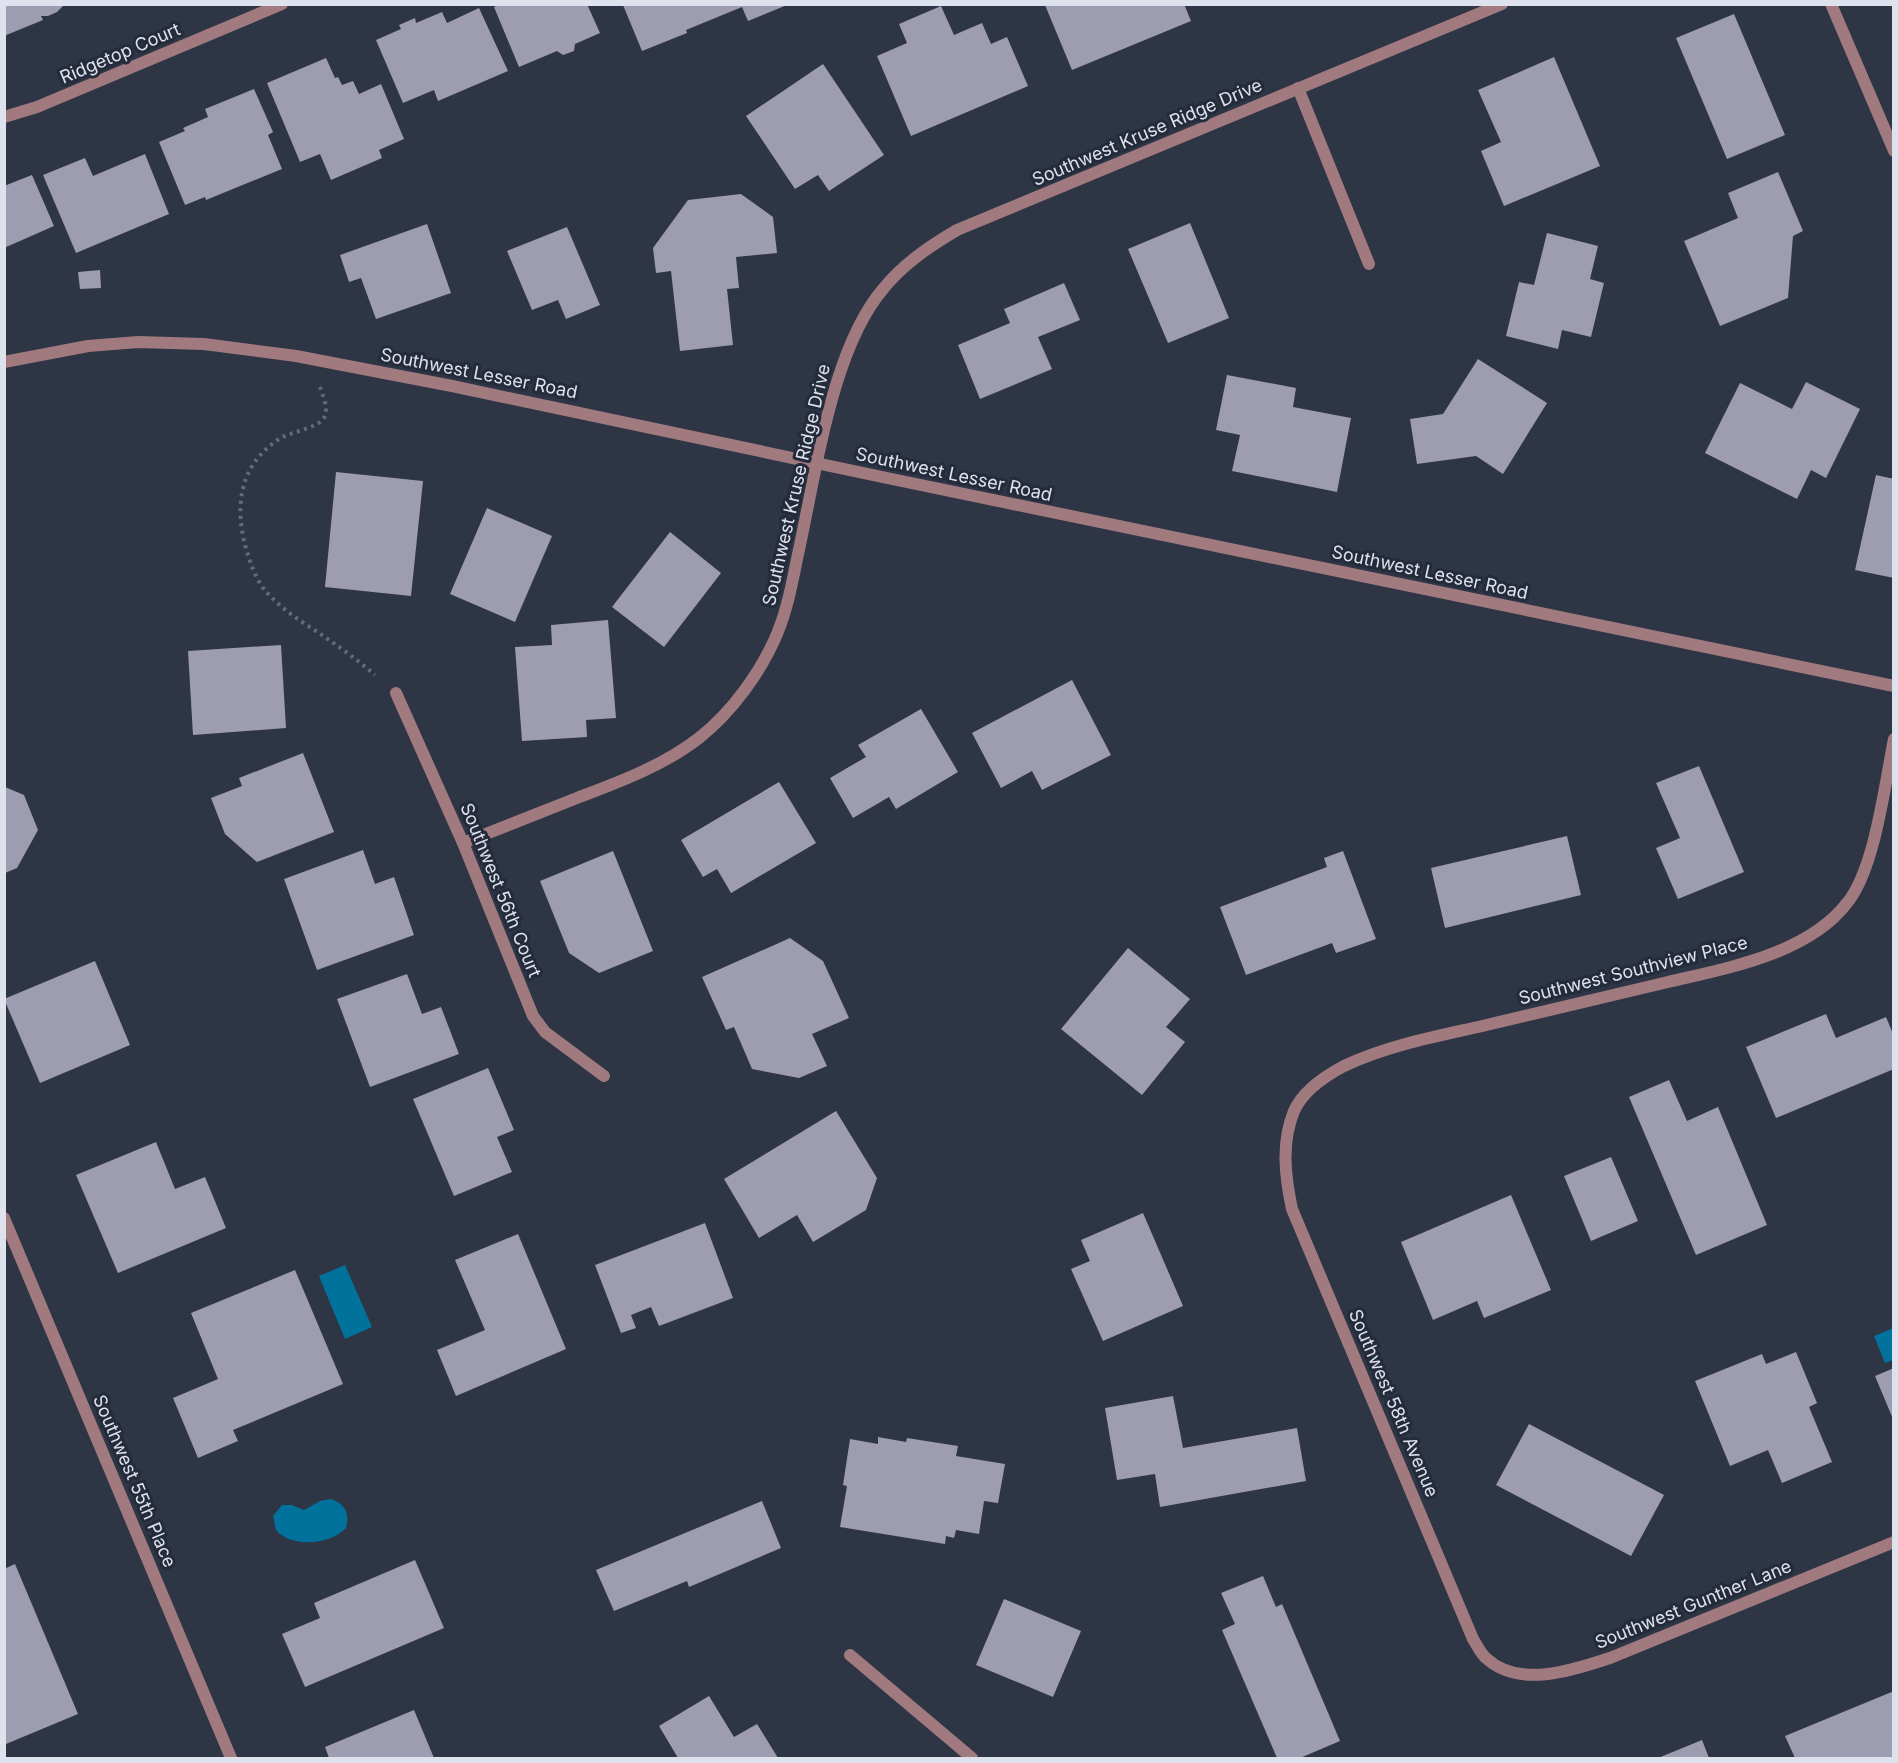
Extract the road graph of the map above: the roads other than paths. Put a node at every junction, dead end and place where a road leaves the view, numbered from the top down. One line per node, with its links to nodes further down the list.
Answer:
1 (282, 4): 5 (street, Ridgetop Court)
2 (1502, 4): 4 (street, Southwest Kruse Ridge Drive)
3 (1831, 4): 6 (street)
4 (1298, 88): 7 (street); 9 (street, Southwest Kruse Ridge Drive)
5 (4, 117)
6 (1893, 151)
7 (1369, 264)
8 (4, 362): 9 (street, Southwest Lesser Road)
9 (816, 463): 10 (street, Southwest Lesser Road); 13 (street, Southwest Kruse Ridge Drive)
10 (1893, 686)
11 (396, 693): 13 (street, Southwest 56th Court)
12 (1893, 739): 15 (street, Southwest Southview Place)
13 (464, 843): 14 (street, Southwest 56th Court)
14 (604, 1076)
15 (1286, 1141): 19 (street, Southwest 58th Avenue)
16 (4, 1218): 20 (street, Southwest 55th Place)
17 (1893, 1542): 19 (street, Southwest Gunther Lane)
18 (850, 1655): 21 (street)
19 (1500, 1668)
20 (231, 1758)
21 (972, 1758)

